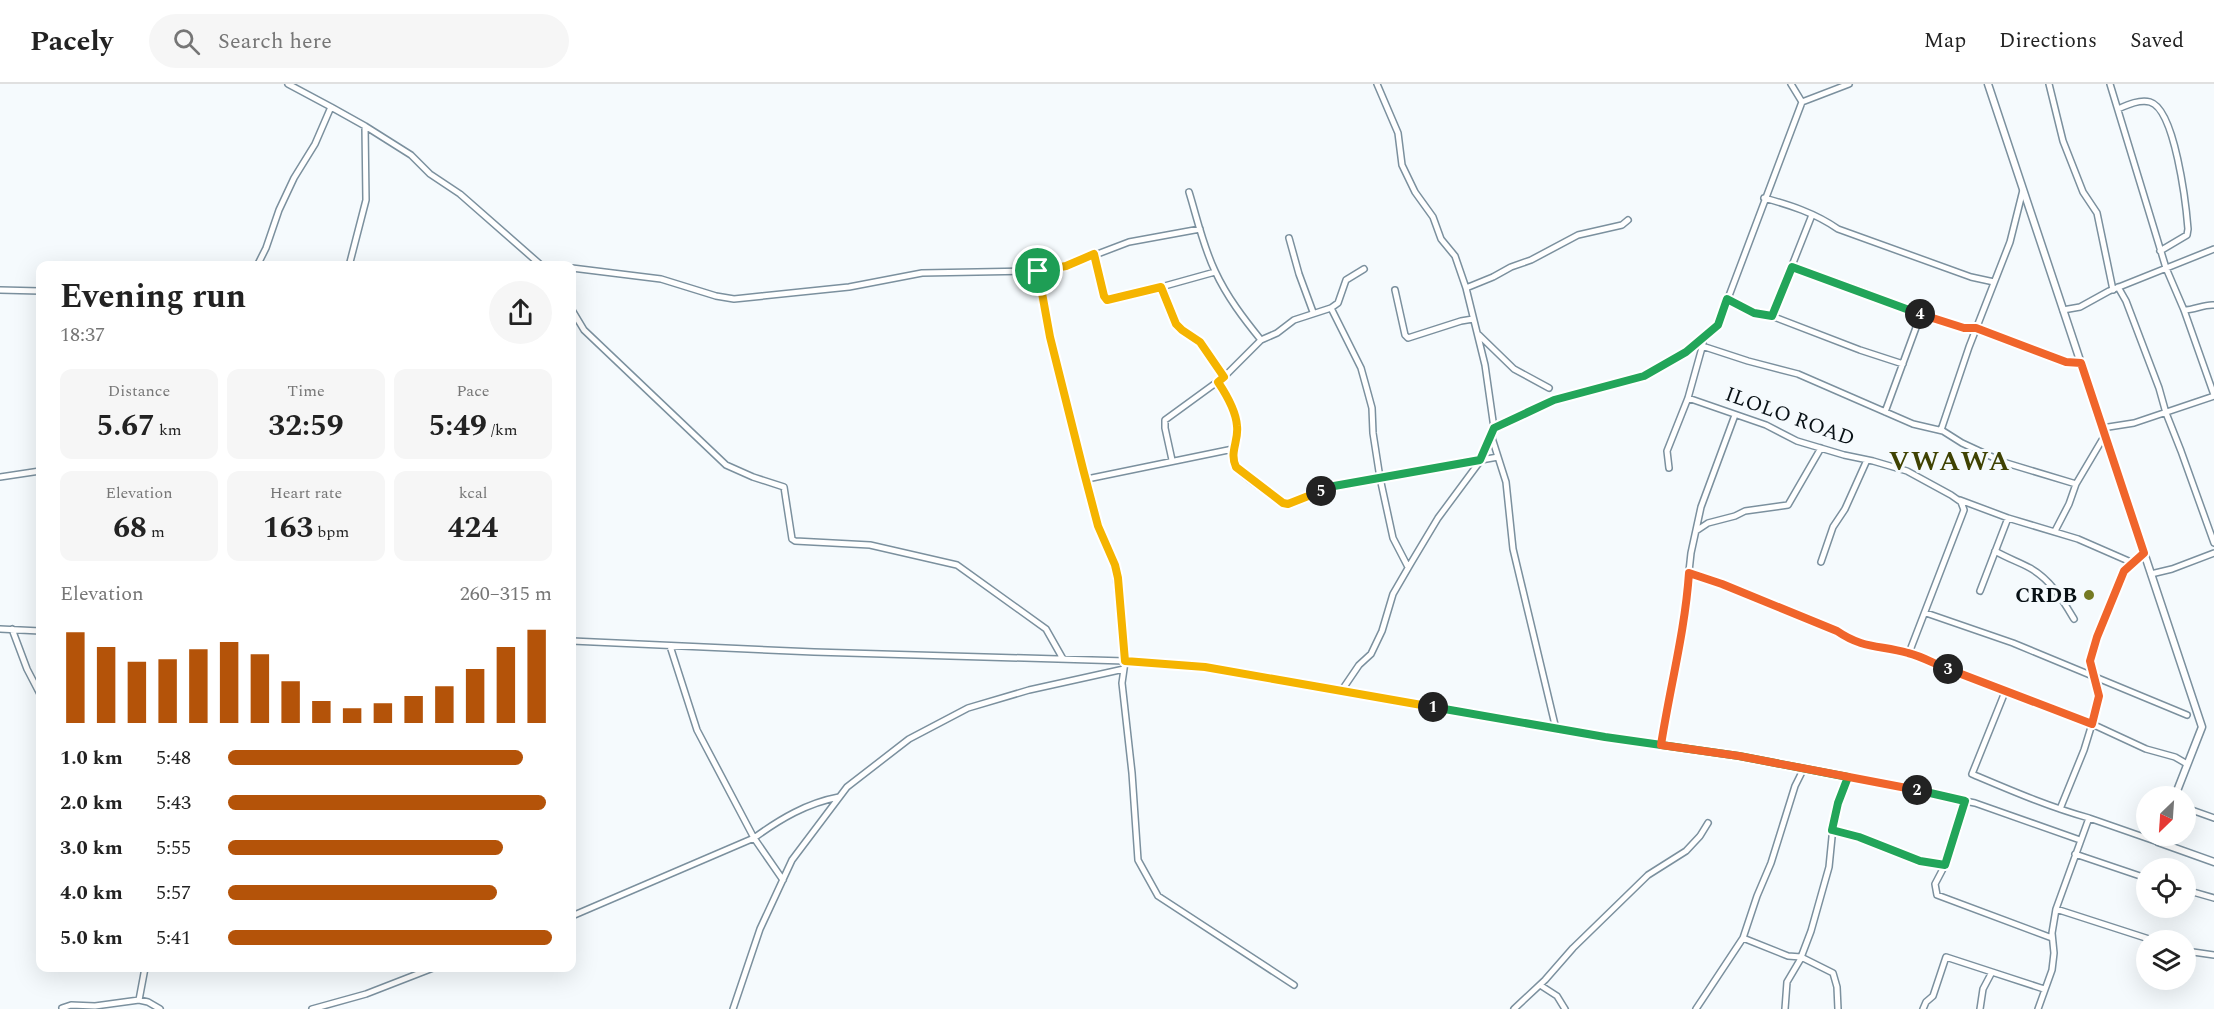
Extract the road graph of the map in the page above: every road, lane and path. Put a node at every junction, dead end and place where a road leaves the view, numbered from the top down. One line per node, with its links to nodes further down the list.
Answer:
1 (288, 84): 9 (street)
2 (1377, 84): 33 (street)
3 (1791, 84): 8 (street)
4 (1849, 84): 8 (street)
5 (1988, 84): 12 (street)
6 (2049, 84): 34 (street)
7 (2110, 84): 10 (street)
8 (1802, 102): 14 (street)
9 (331, 107): 11 (street); 22 (street)
10 (2118, 109): 20 (street); 20 (street)
11 (365, 126): 23 (street); 24 (street)
12 (2023, 189): 31 (street); 41 (street)
13 (1189, 192): 17 (street)
14 (1764, 198): 15 (street); 38 (street)
15 (1812, 215): 25 (street); 31 (street)
16 (1628, 220): 33 (street)
17 (1200, 229): 21 (street); 30 (street)
18 (1289, 238): 43 (street)
19 (2214, 249): 27 (street)
20 (2160, 251): 27 (street)
21 (1094, 254): 29 (street); 32 (street)
22 (260, 261)
23 (350, 261)
24 (536, 261)
25 (1792, 267): 44 (street); 45 (street)
26 (576, 268): 29 (street)
27 (2166, 268): 34 (street); 42 (street)
28 (1364, 269): 40 (street)
29 (1038, 271): 76 (street)
30 (1215, 272): 32 (street); 50 (street)
31 (1994, 282): 48 (street)
32 (1161, 287): 54 (street)
33 (1466, 288): 47 (street)
34 (2115, 288): 41 (street); 60 (street)
35 (0, 290): 37 (street)
36 (1395, 290): 47 (street)
37 (36, 291)
38 (1727, 299): 45 (street); 51 (street)
39 (2214, 305): 42 (street)
40 (1331, 308): 43 (street); 75 (street)
41 (2063, 310): 52 (street)
42 (2184, 310): 57 (street)
43 (1313, 312): 50 (street)
44 (1921, 314): 48 (street); 53 (street)
45 (1772, 316): 53 (street)
46 (576, 317): 100 (street)
47 (1473, 319): 49 (street)
48 (1976, 328): 52 (street); 63 (street)
49 (1477, 331): 56 (street); 62 (street)
50 (1261, 340): 54 (street)
51 (1700, 345): 58 (street); 59 (street); 62 (street)
52 (2081, 363): 64 (street)
53 (1903, 364): 59 (street)
54 (1224, 377): 55 (street)
55 (1218, 382): 67 (street); 69 (street)
56 (1549, 387)
57 (2214, 396): 60 (street)
58 (1688, 398): 61 (street, ILOLO ROAD); 72 (street)
59 (1885, 412): 63 (street)
60 (2166, 413): 64 (street); 82 (street)
61 (1735, 415): 66 (street, ILOLO ROAD); 80 (street)
62 (1494, 428): 65 (street)
63 (1941, 430): 77 (street)
64 (2104, 431): 77 (street); 84 (street)
65 (1492, 438): 68 (street); 70 (street)
66 (1821, 448): 71 (street, ILOLO ROAD); 80 (street)
67 (1233, 449): 69 (street); 75 (street)
68 (1498, 458): 70 (street); 111 (street)
69 (1172, 460): 76 (street)
70 (1480, 460): 75 (street); 88 (street)
71 (1867, 460): 78 (street, ILOLO ROAD); 86 (street)
72 (1668, 468)
73 (36, 472): 74 (street)
74 (0, 477)
75 (1380, 478): 88 (street)
76 (1087, 479): 101 (street)
77 (2076, 484): 81 (street)
78 (1957, 498): 79 (street, ILOLO ROAD); 92 (street)
79 (2008, 518): 81 (street, ILOLO ROAD); 83 (street)
80 (1696, 531): 89 (street)
81 (2055, 531): 87 (street, ILOLO ROAD)
82 (2214, 543)
83 (1995, 551): 91 (street); 93 (street)
84 (2144, 553): 87 (street); 90 (street)
85 (2214, 553): 90 (street)
86 (1821, 562)
87 (2133, 563): 103 (street)
88 (1408, 567): 106 (street)
89 (1689, 573): 99 (street); 112 (street)
90 (2151, 574): 113 (street)
91 (1980, 591)
92 (1926, 613): 99 (street); 103 (street)
93 (2074, 619)
94 (0, 629): 95 (street)
95 (12, 629): 96 (street); 105 (street)
96 (36, 632)
97 (576, 641): 98 (street)
98 (670, 646): 100 (street); 126 (street)
99 (1909, 653): 107 (street)
100 (1063, 659): 101 (street)
101 (1125, 661): 102 (street); 106 (street)
102 (1124, 669): 117 (street); 147 (street)
103 (2093, 675): 104 (street); 108 (street)
104 (2109, 682): 108 (street); 109 (street)
105 (36, 686)
106 (1342, 690): 111 (street)
107 (2005, 692): 110 (street); 119 (street)
108 (2099, 693): 110 (street)
109 (2187, 715)
110 (2092, 724): 113 (street); 119 (street)
111 (1556, 729): 112 (street)
112 (1661, 745): 114 (street)
113 (2187, 764): 116 (street)
114 (1804, 768): 115 (street); 139 (street)
115 (1848, 777): 118 (street); 124 (street)
116 (2179, 786)
117 (839, 797): 126 (street); 133 (street)
118 (1965, 801): 127 (street); 131 (street)
119 (2060, 809): 121 (street)
120 (2196, 811): 122 (street)
121 (2089, 818): 125 (street); 127 (street)
122 (2214, 818)
123 (1708, 823): 148 (street)
124 (1832, 830): 131 (street); 143 (street)
125 (2136, 832)
126 (754, 838): 133 (street); 137 (street)
127 (2080, 840): 129 (street)
128 (2176, 846): 130 (street)
129 (2075, 854): 132 (street); 136 (street)
130 (2214, 862)
131 (1945, 865): 140 (street)
132 (2136, 875)
133 (783, 880): 154 (street)
134 (2196, 894): 135 (street)
135 (2214, 898)
136 (2056, 909): 138 (street); 140 (street)
137 (576, 914)
138 (2136, 935)
139 (1743, 938): 143 (street); 157 (street)
140 (2052, 938): 149 (street)
141 (2196, 952): 142 (street)
142 (2214, 955)
143 (1801, 957): 158 (street); 159 (street)
144 (144, 972): 150 (street)
145 (423, 972): 153 (street)
146 (1992, 972): 149 (street); 160 (street); 161 (street)
147 (1294, 985)
148 (1540, 985): 155 (street); 156 (street)
149 (2044, 989): 162 (street)
150 (139, 1000): 151 (street); 152 (street)
151 (62, 1008)
152 (160, 1009)
153 (312, 1009)
154 (733, 1009)
155 (1514, 1009)
156 (1565, 1009)
157 (1696, 1009)
158 (1785, 1009)
159 (1838, 1009)
160 (1923, 1009)
161 (1980, 1009)
162 (2038, 1009)

